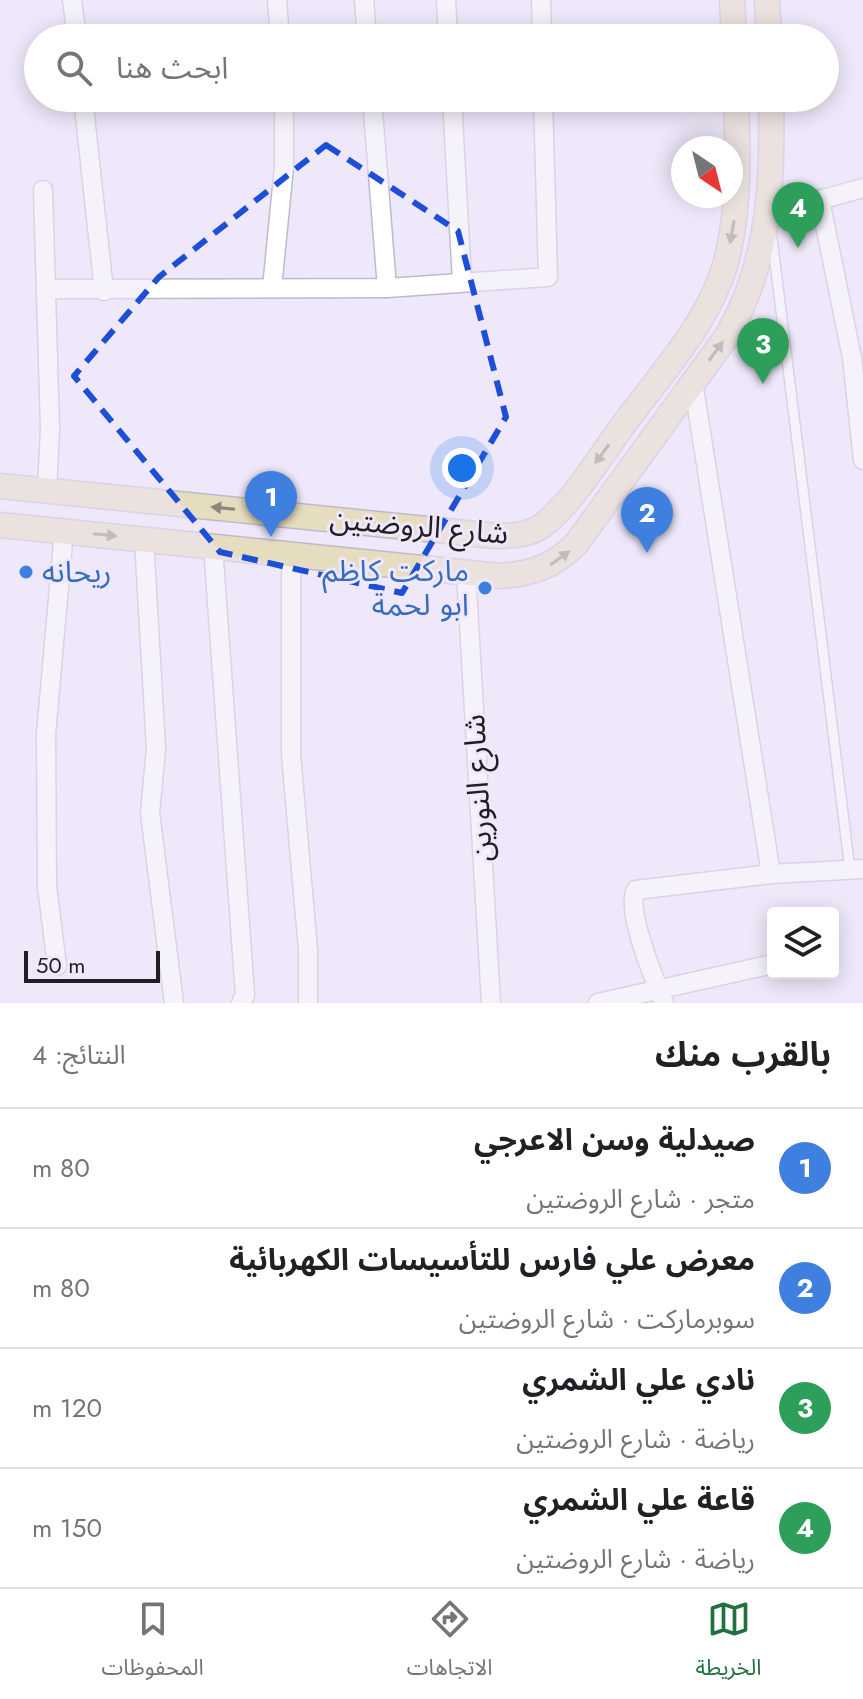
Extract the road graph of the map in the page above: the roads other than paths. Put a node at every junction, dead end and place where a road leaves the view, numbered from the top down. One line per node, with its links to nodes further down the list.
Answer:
1 (72, 0): 8 (street)
2 (277, 0): 9 (street)
3 (364, 0): 10 (street)
4 (446, 0): 11 (street)
5 (541, 0): 12 (street)
6 (732, 0): 13 (main road)
7 (767, 0): 14 (main road)
8 (75, 24)
9 (279, 24)
10 (366, 24)
11 (447, 24)
12 (542, 24)
13 (733, 24)
14 (768, 24)
15 (85, 112): 30 (street)
16 (284, 112): 27 (street)
17 (373, 112): 28 (street)
18 (453, 112): 26 (street)
19 (543, 112): 26 (street)
20 (736, 112): 34 (main road, شارع الروضتين, one-way to 34)
21 (771, 112): 25 (main road, شارع الروضتين)
22 (863, 188): 24 (street)
23 (43, 190): 29 (street)
24 (820, 200): 25 (street); 32 (street)
25 (769, 214): 31 (main road, شارع الروضتين, one-way to 25); 41 (lane)
26 (462, 282): 28 (street)
27 (272, 288): 28 (street); 30 (street)
28 (387, 288)
29 (46, 289): 30 (street); 34 (street)
30 (104, 291)
31 (693, 382): 40 (main road, شارع الروضتين, one-way to 31); 42 (street)
32 (863, 451)
33 (0, 486): 34 (main road, شارع الروضتين)
34 (47, 491)
35 (0, 525): 36 (main road, شارع الروضتين)
36 (64, 531): 37 (main road, شارع الروضتين, one-way to 37); 43 (street)
37 (144, 539): 38 (main road, شارع الروضتين); 46 (street)
38 (213, 546): 39 (main road, شارع الروضتين); 47 (street)
39 (291, 554): 40 (main road, شارع الروضتين); 48 (street)
40 (466, 572): 49 (street, شارع النورين)
41 (857, 870): 42 (street)
42 (771, 874): 45 (street)
43 (57, 966)
44 (767, 966): 45 (street)
45 (661, 995): 50 (street)
46 (174, 1003)
47 (241, 1003)
48 (308, 1003)
49 (491, 1003)
50 (598, 1003)

